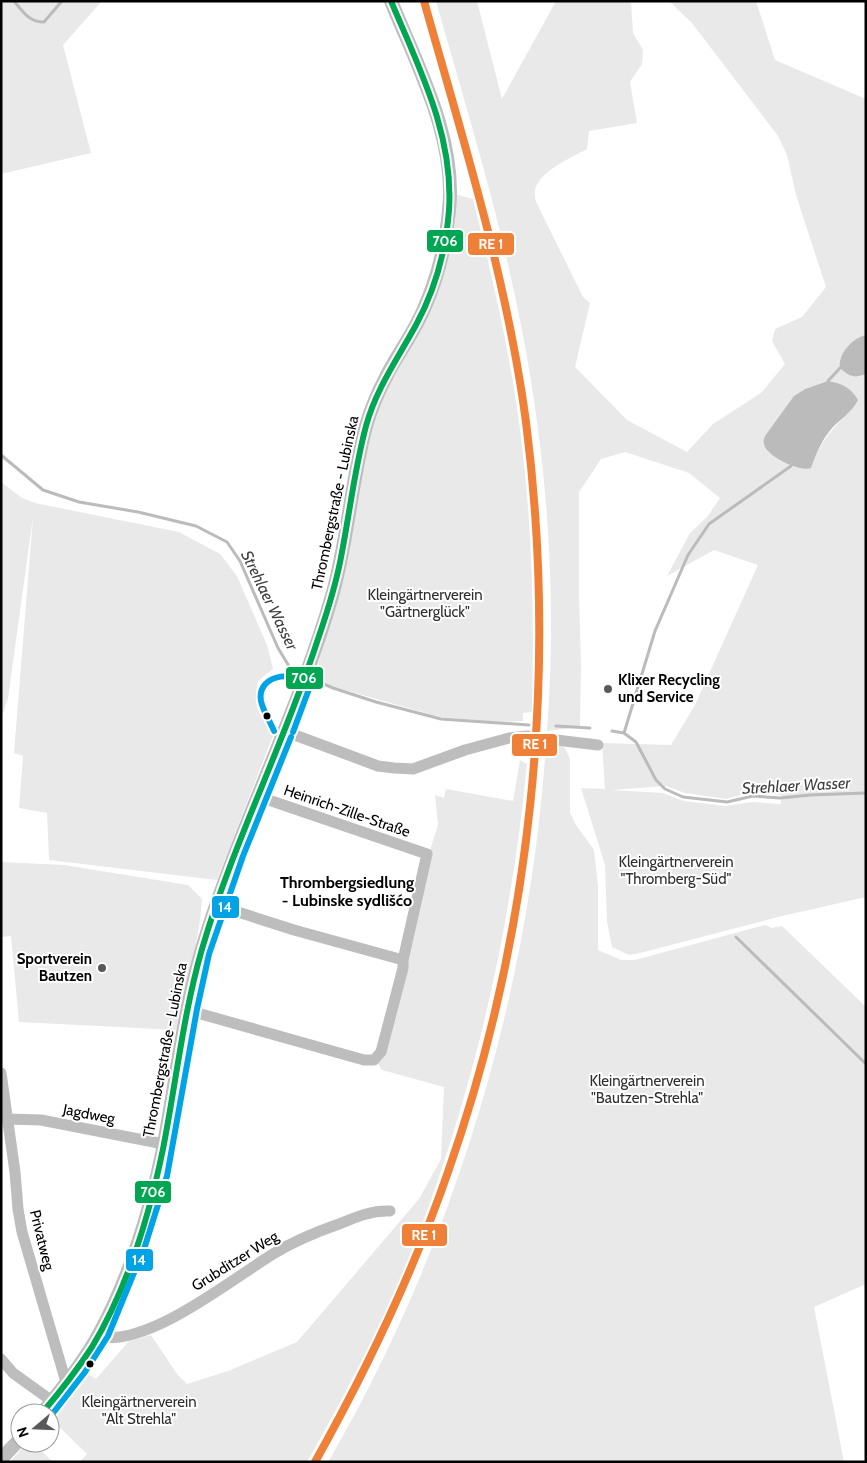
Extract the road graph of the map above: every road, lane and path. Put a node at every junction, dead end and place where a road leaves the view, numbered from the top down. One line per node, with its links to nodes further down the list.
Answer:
1 (391, 1): 2 (street, Thrombergstraße - Lubinska)
2 (284, 731): 3 (street); 6 (street, Thrombergstraße - Lubinska)
3 (527, 736)
4 (556, 740): 5 (street)
5 (598, 745)
6 (257, 796): 7 (street, Thrombergstraße - Lubinska); 8 (street, Heinrich-Zille-Straße)
7 (216, 905): 8 (street); 9 (street, Thrombergstraße - Lubinska)
8 (403, 960): 9 (street)
9 (187, 1010): 12 (street, Thrombergstraße - Lubinska)
10 (1, 1072): 11 (street, Privatweg)
11 (7, 1119): 12 (street, Jagdweg); 16 (street, Privatweg)
12 (164, 1144): 14 (street, Thrombergstraße - Lubinska)
13 (390, 1212): 14 (street, Grubditzer Weg)
14 (98, 1337): 16 (street, Thrombergstraße - Lubinska)
15 (1, 1359): 17 (street)
16 (66, 1382): 17 (street, Thrombergstraße - Lubinska)
17 (52, 1401)
18 (10, 1450): 19 (street)
19 (1, 1459)

